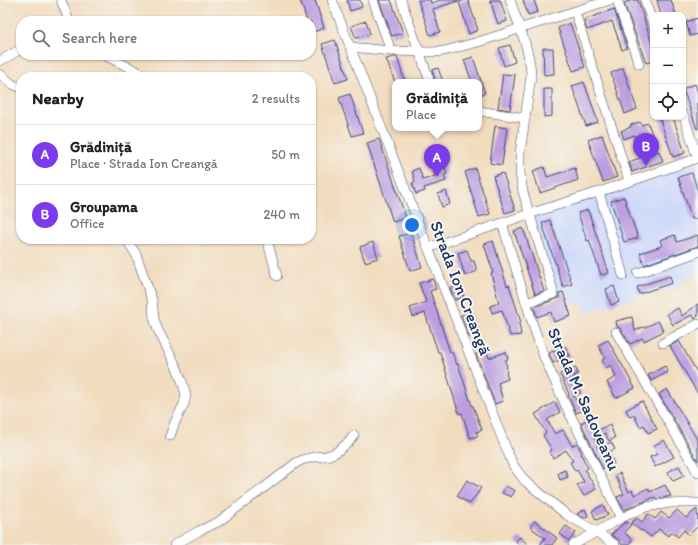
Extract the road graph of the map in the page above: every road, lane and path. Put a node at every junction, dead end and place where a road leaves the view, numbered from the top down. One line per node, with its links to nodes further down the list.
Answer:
1 (61, 0): 10 (street)
2 (332, 0): 13 (street, Strada Ion Creangă)
3 (373, 0): 14 (street)
4 (401, 0): 16 (street)
5 (510, 0): 12 (street)
6 (610, 0): 9 (street)
7 (618, 0): 19 (street)
8 (645, 0): 11 (street)
9 (575, 12): 12 (street); 28 (street)
10 (66, 16)
11 (650, 16)
12 (520, 29): 16 (street); 25 (street)
13 (350, 47): 14 (street); 34 (street, Strada Ion Creangă)
14 (391, 51): 16 (street)
15 (16, 52): 18 (street)
16 (420, 52): 22 (street)
17 (114, 60): 20 (street)
18 (0, 61)
19 (639, 64)
20 (138, 72)
21 (0, 74): 23 (street)
22 (429, 79)
23 (16, 86)
24 (482, 111): 25 (street)
25 (525, 118): 30 (street)
26 (685, 120): 27 (street)
27 (698, 158): 28 (street)
28 (630, 181): 29 (street)
29 (599, 192): 30 (street); 37 (street)
30 (529, 214): 31 (street); 39 (street)
31 (502, 223): 34 (street); 39 (street, Strada M. Sadoveanu)
32 (129, 244): 44 (street)
33 (268, 244): 38 (street)
34 (428, 248): 48 (street, Strada Ion Creangă)
35 (698, 252): 36 (street)
36 (638, 273)
37 (623, 275)
38 (277, 276)
39 (526, 303): 47 (street, Strada M. Sadoveanu)
40 (698, 324): 42 (street)
41 (616, 332): 45 (street)
42 (663, 343)
43 (354, 435): 49 (street)
44 (170, 436)
45 (698, 473)
46 (698, 503): 47 (street)
47 (621, 518): 48 (street)
48 (597, 532): 50 (street); 51 (street, Strada Ion Creangă)
49 (174, 545)
50 (573, 545)
51 (615, 545)

